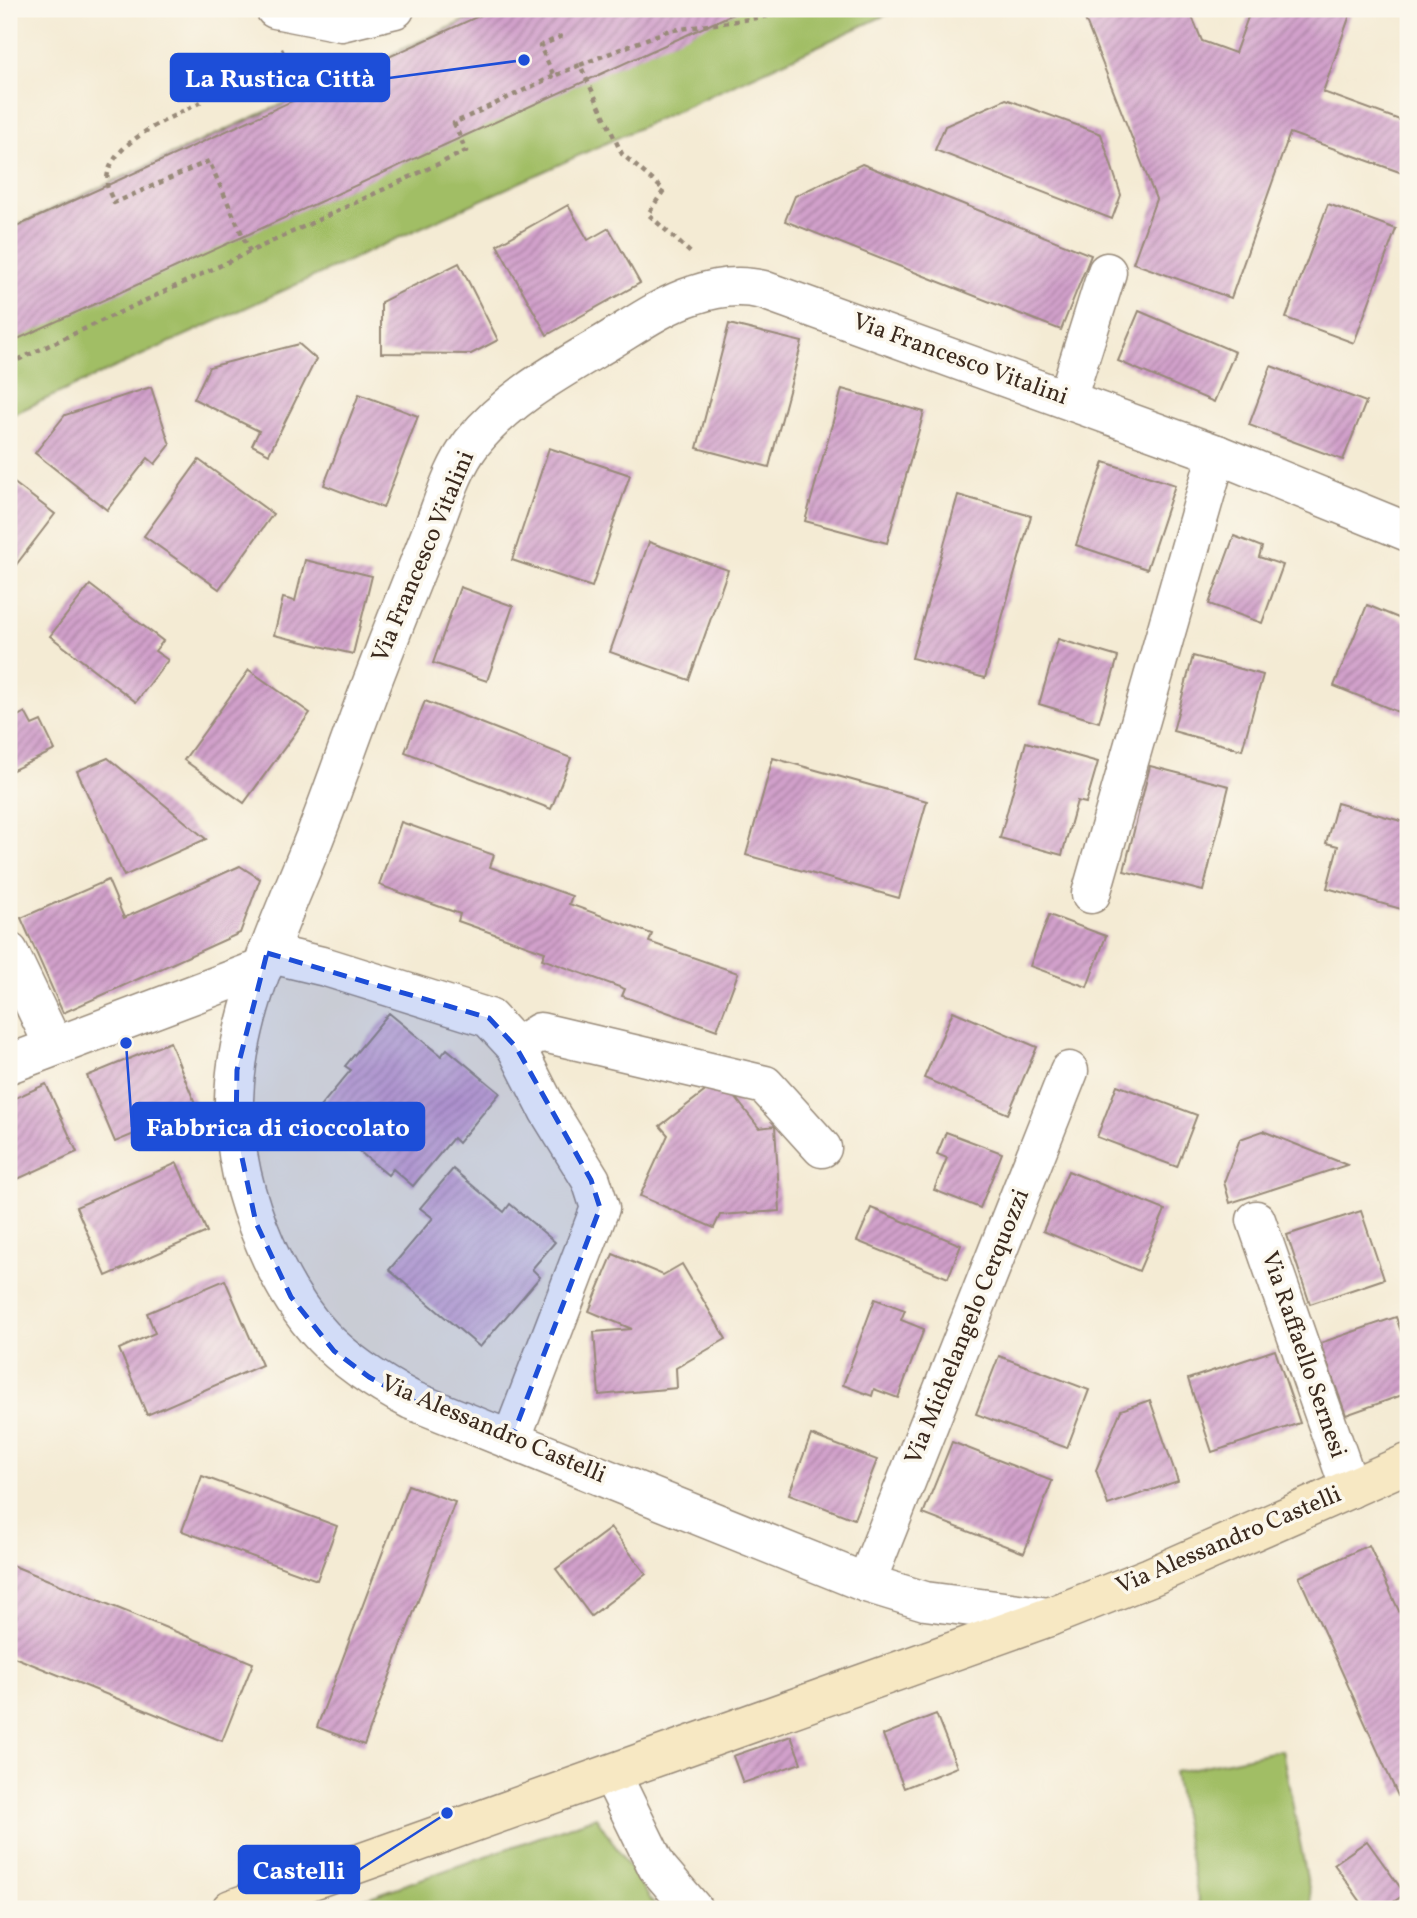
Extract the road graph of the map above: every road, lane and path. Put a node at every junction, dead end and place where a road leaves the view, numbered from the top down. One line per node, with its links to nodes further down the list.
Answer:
1 (275, 9): 2 (street)
2 (395, 9)
3 (787, 9): 5 (path)
4 (562, 36): 7 (path)
5 (580, 65): 7 (path); 9 (path)
6 (250, 66): 8 (path)
7 (554, 76): 8 (path)
8 (250, 253): 11 (path)
9 (703, 264)
10 (1107, 272): 12 (street)
11 (9, 364)
12 (1067, 399): 13 (street, Via Francesco Vitalini); 17 (street, Via Francesco Vitalini)
13 (1217, 454): 14 (street, Via Francesco Vitalini); 15 (street)
14 (1408, 532)
15 (1091, 894)
16 (9, 952): 18 (street)
17 (265, 961): 18 (street); 19 (street); 24 (street, Via Alessandro Castelli)
18 (53, 1044): 20 (street)
19 (516, 1047): 22 (street); 24 (street)
20 (9, 1064)
21 (1069, 1071): 27 (street, Via Michelangelo Cerquozzi)
22 (822, 1148)
23 (1256, 1220): 26 (street, Via Raffaello Sernesi)
24 (511, 1440): 27 (street, Via Alessandro Castelli)
25 (1408, 1464): 26 (street, Via Alessandro Castelli)
26 (1350, 1489): 28 (street, Via Alessandro Castelli)
27 (866, 1584): 28 (street, Via Alessandro Castelli)
28 (1049, 1617): 29 (street, Via Alessandro Castelli)
29 (612, 1776): 30 (street, Via Alessandro Castelli); 31 (street)
30 (230, 1909)
31 (693, 1909)

